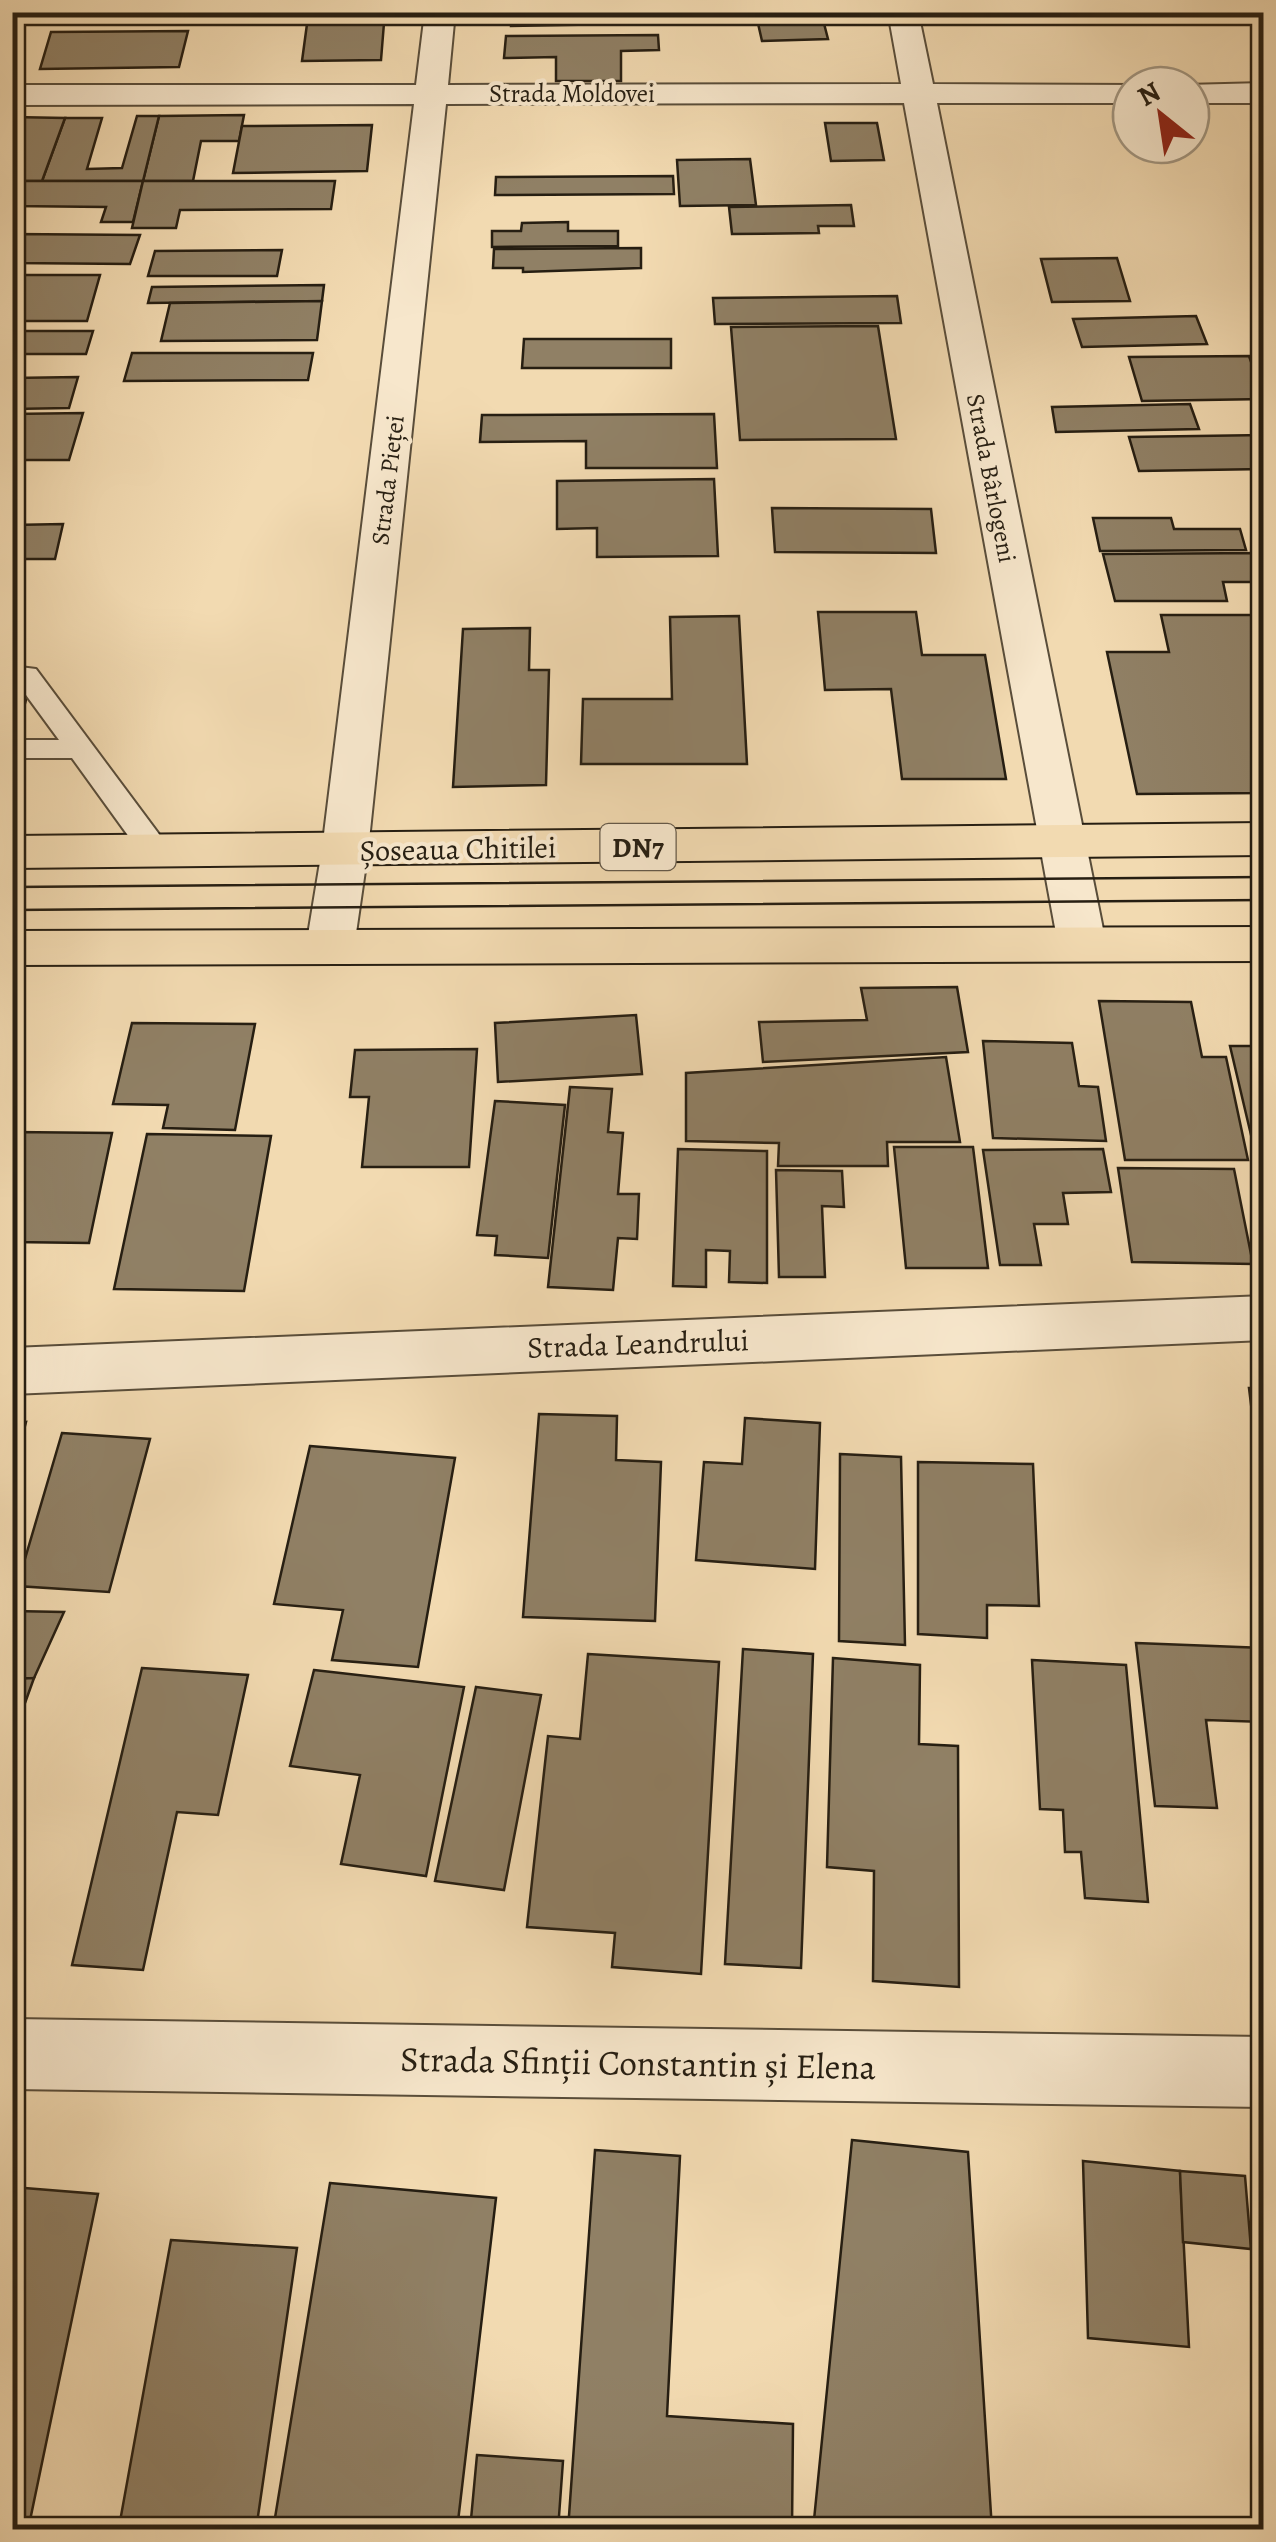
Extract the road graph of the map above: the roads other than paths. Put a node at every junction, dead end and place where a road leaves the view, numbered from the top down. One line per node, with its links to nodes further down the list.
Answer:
1 (440, 12): 6 (street, Strada Pieței)
2 (903, 12): 7 (street, Strada Bârlogeni)
3 (1111, 93): 7 (street, Strada Moldovei)
4 (1211, 93): 5 (street)
5 (1264, 93)
6 (431, 94): 7 (street, Strada Moldovei); 8 (street, Strada Moldovei); 14 (street, Strada Pieței)
7 (919, 94): 13 (street, Strada Bârlogeni)
8 (12, 95)
9 (19, 675): 10 (lane)
10 (80, 748): 11 (lane); 16 (lane)
11 (12, 749)
12 (1264, 838): 13 (main road, Șoseaua Chitilei / DN7)
13 (1062, 842): 14 (main road, Șoseaua Chitilei / DN7); 17 (street, Strada Bârlogeni)
14 (344, 850): 16 (main road, Șoseaua Chitilei / DN7); 19 (street, Strada Pieței)
15 (12, 852): 16 (main road, Șoseaua Chitilei / DN7)
16 (156, 852)
17 (1082, 944): 18 (main road); 19 (main road)
18 (1264, 944)
19 (330, 947): 20 (main road)
20 (12, 948)
21 (1264, 1318): 22 (street, Strada Leandrului)
22 (12, 1371)
23 (12, 2054): 24 (street, Strada Sfinții Constantin și Elena)
24 (1264, 2072)

